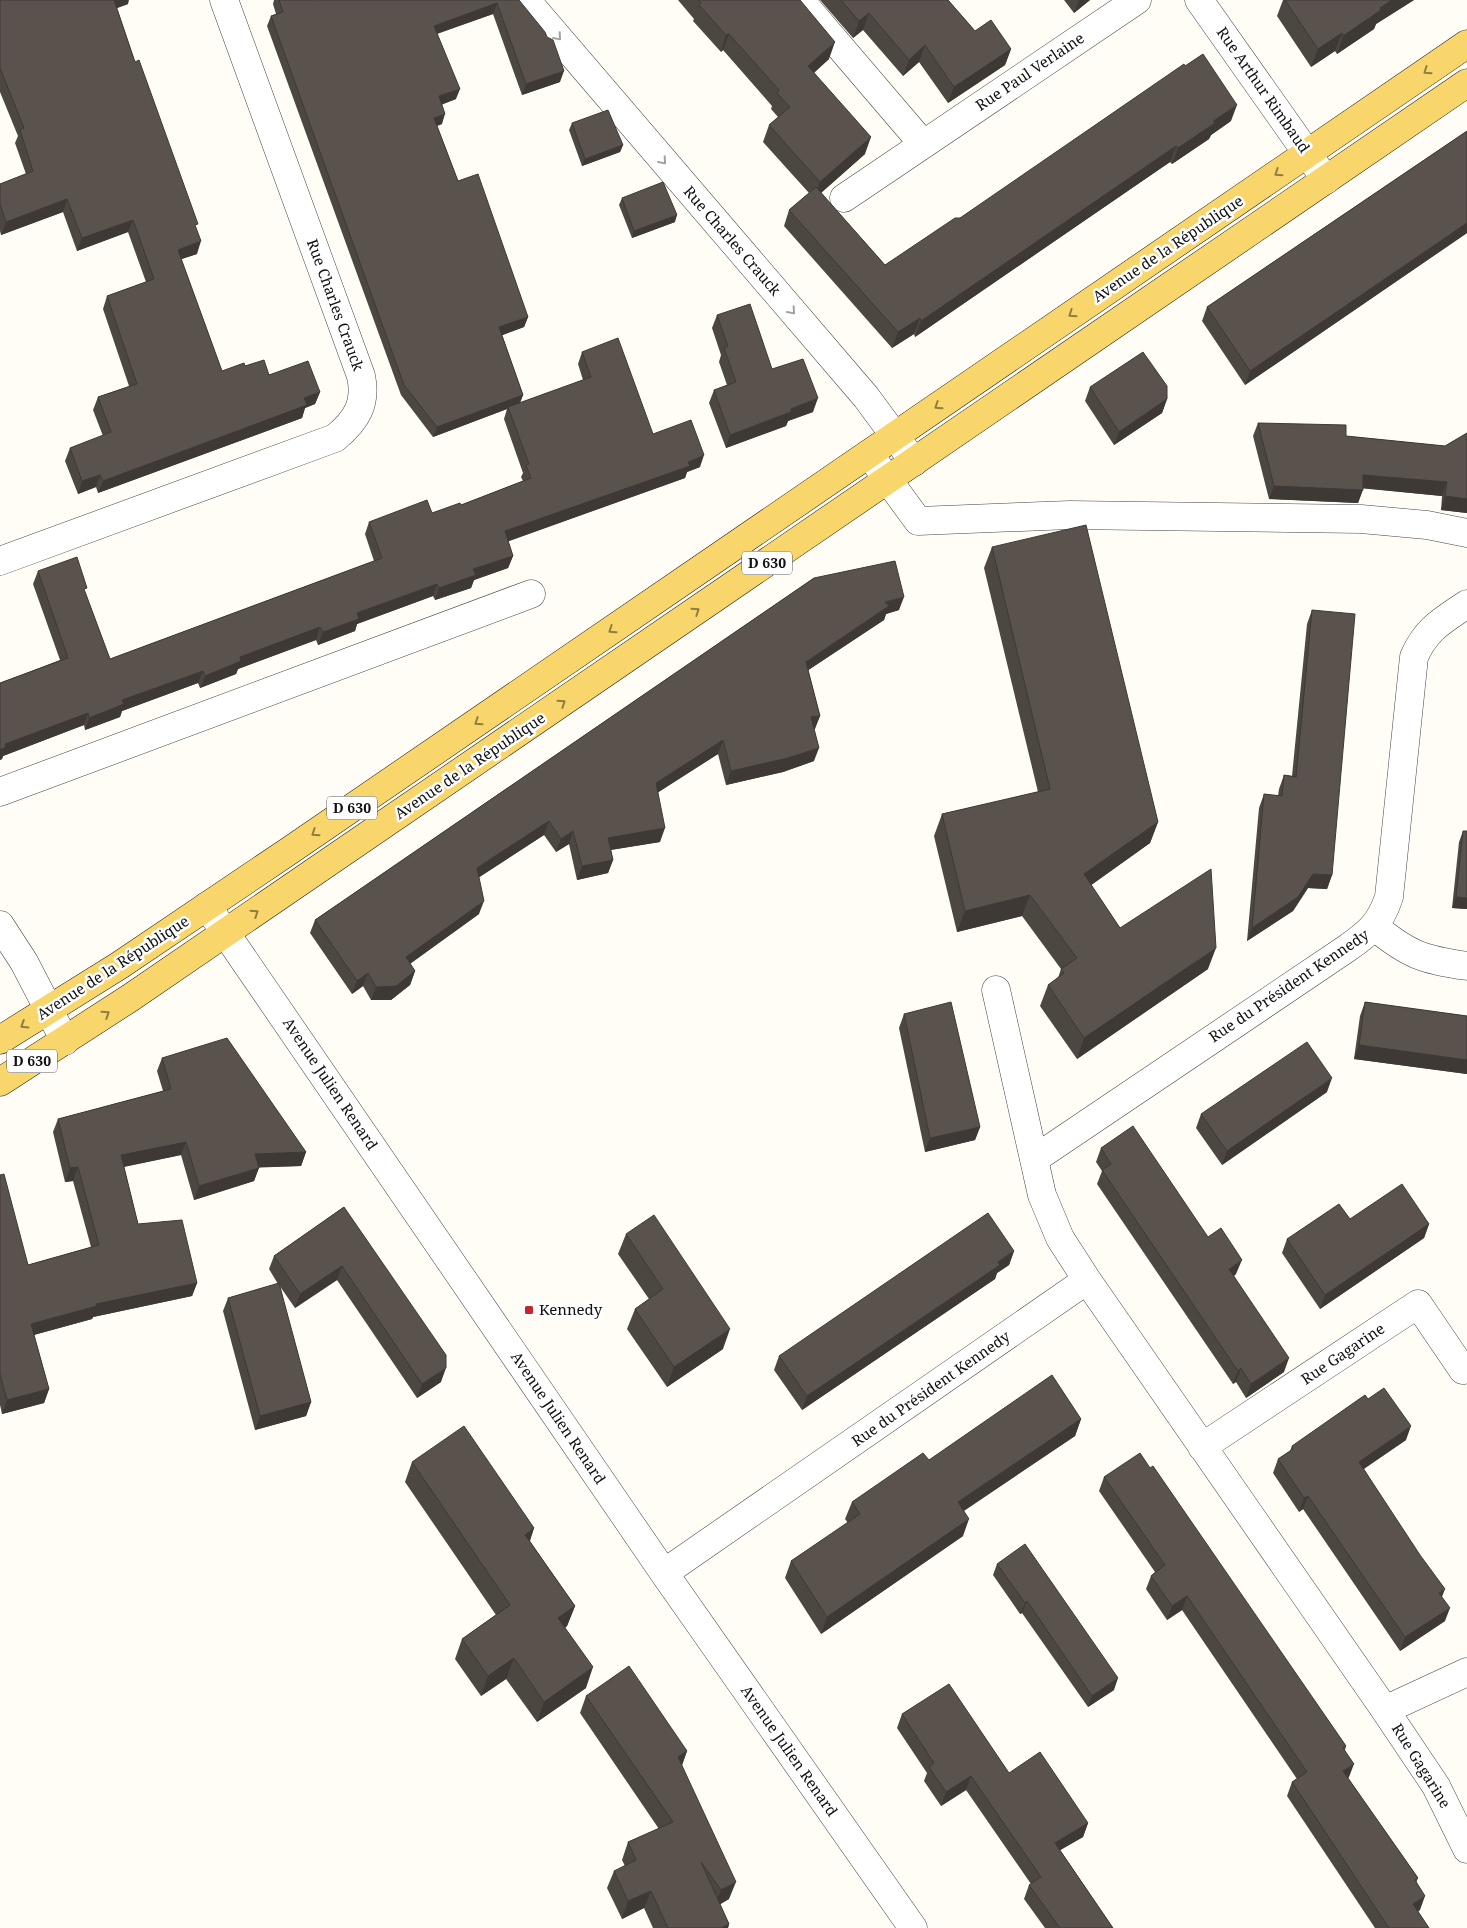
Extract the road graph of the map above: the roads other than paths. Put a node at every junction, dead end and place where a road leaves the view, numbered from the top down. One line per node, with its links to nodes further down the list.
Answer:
1 (224, 0): 17 (street, Rue Charles Crauck)
2 (526, 0): 12 (street, Rue Charles Crauck, one-way to 12)
3 (800, 0): 8 (street)
4 (1137, 0): 8 (street, Rue Paul Verlaine)
5 (1199, 0): 9 (street, Rue Arthur Rimbaud)
6 (1467, 44): 9 (main road, Avenue de la République / D 630, one-way to 9)
7 (1467, 83): 10 (main road, Avenue de la République / D 630)
8 (923, 144): 11 (street, Rue Paul Verlaine)
9 (1307, 153): 10 (street, Rue Arthur Rimbaud); 12 (main road, Avenue de la République / D 630, one-way to 12)
10 (1326, 180): 14 (main road, Avenue de la République / D 630)
11 (844, 198)
12 (896, 435): 13 (main road, Avenue de la République / D 630); 14 (street, Rue Charles Crauck)
13 (869, 454): 15 (street); 21 (main road, Avenue de la République / D 630, one-way to 21)
14 (914, 462): 15 (main road, Avenue de la République / D 630)
15 (888, 480): 16 (street); 24 (main road, Avenue de la République / D 630, one-way to 15)
16 (1467, 533)
17 (0, 562)
18 (531, 594): 20 (street)
19 (1467, 604): 23 (street, Rue du Président Kennedy)
20 (0, 792)
21 (207, 906): 24 (street, Avenue Julien Renard); 27 (main road, Avenue de la République / D 630)
22 (0, 925): 27 (street)
23 (1376, 927): 25 (street); 31 (street, Rue du Président Kennedy)
24 (226, 933): 29 (main road, Avenue de la République / D 630, one-way to 24); 35 (street, Avenue Julien Renard)
25 (1467, 966)
26 (996, 990): 31 (street)
27 (49, 1010): 28 (main road, Avenue de la République / D 630, one-way to 28); 29 (street)
28 (0, 1040)
29 (65, 1041): 30 (main road, Avenue de la République / D 630)
30 (0, 1082)
31 (1036, 1158): 32 (street)
32 (1087, 1280): 34 (street, Rue Gagarine); 35 (street, Rue du Président Kennedy)
33 (1463, 1370): 34 (street, Rue Gagarine)
34 (1202, 1447): 37 (street, Rue Gagarine)
35 (664, 1573): 39 (street, Avenue Julien Renard)
36 (1467, 1672): 37 (street, Rue Gagarine)
37 (1386, 1710): 38 (street, Rue Gagarine)
38 (1467, 1849)
39 (913, 1928)

